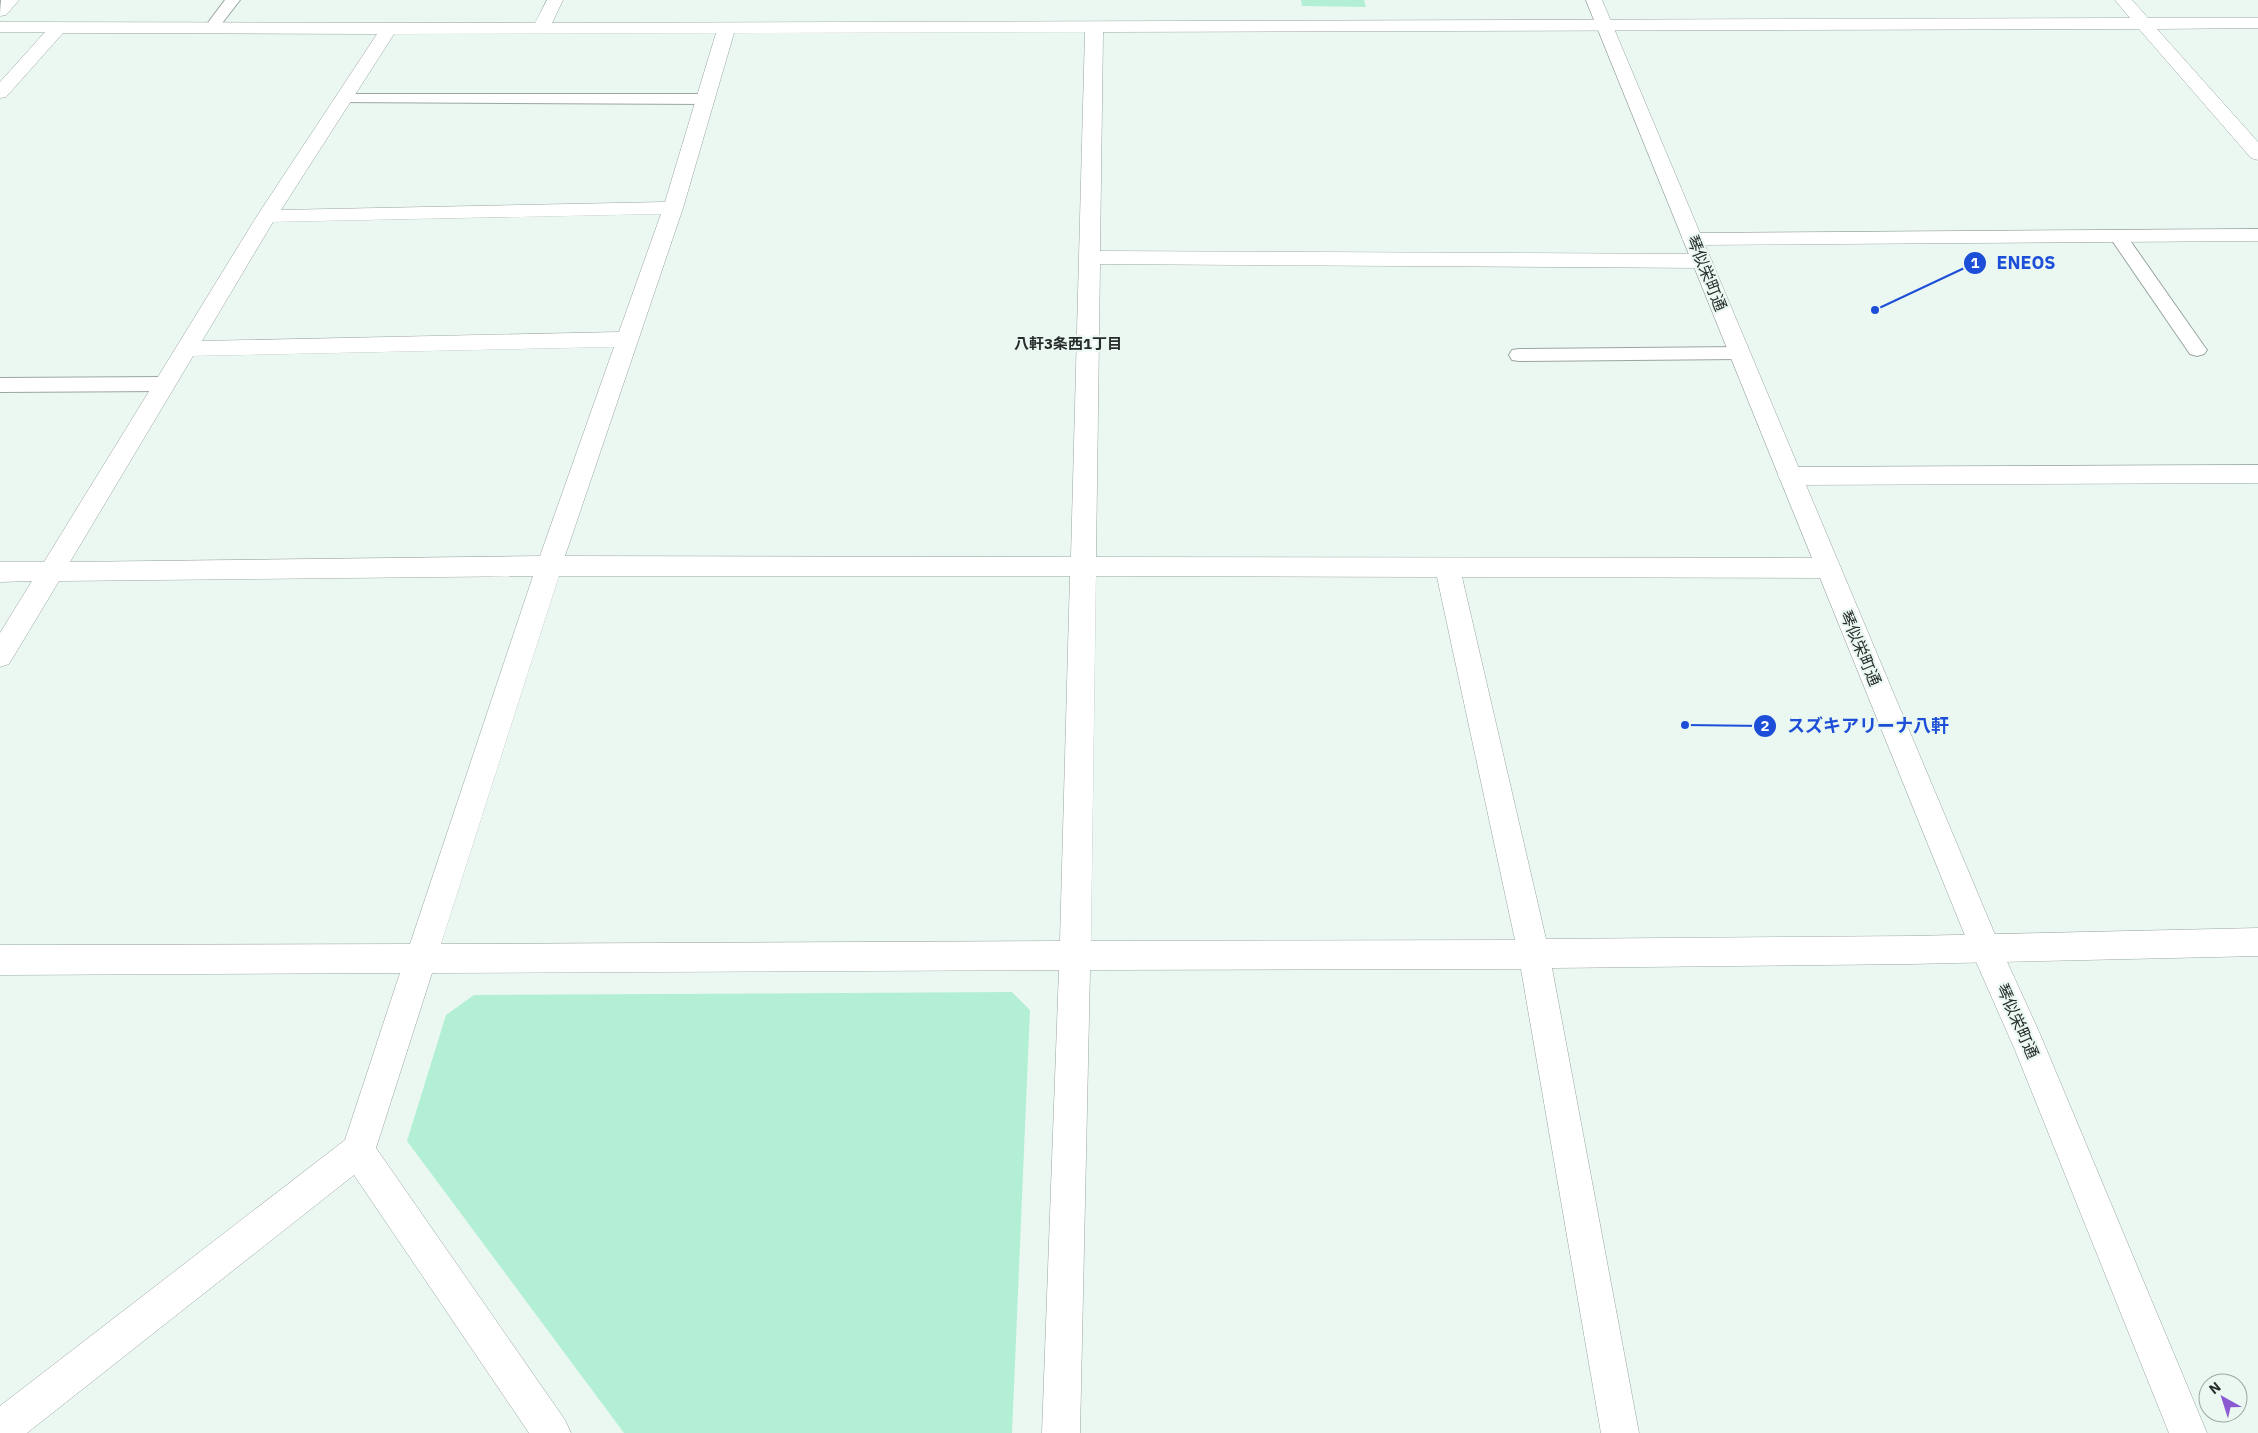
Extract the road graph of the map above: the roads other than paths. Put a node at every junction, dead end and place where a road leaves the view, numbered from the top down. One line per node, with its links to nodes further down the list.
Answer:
1 (11, 0): 6 (street)
2 (232, 0): 14 (lane)
3 (555, 0): 15 (street)
4 (1594, 0): 9 (street, 琴似栄町通)
5 (2123, 0): 8 (street)
6 (0, 12)
7 (2258, 23): 8 (street)
8 (2144, 24): 9 (street); 20 (street)
9 (1604, 25): 10 (street); 25 (street, 琴似栄町通)
10 (1094, 26): 13 (street); 26 (street)
11 (0, 27): 12 (street)
12 (59, 27): 14 (street); 17 (street)
13 (727, 27): 15 (street); 19 (street)
14 (211, 28): 16 (street)
15 (541, 28): 16 (street)
16 (389, 29): 18 (street)
17 (0, 93)
18 (343, 99): 19 (lane); 22 (street)
19 (705, 99): 21 (street)
20 (2258, 154)
21 (673, 208): 22 (street); 27 (street)
22 (267, 216): 28 (street)
23 (2258, 235): 24 (street)
24 (2118, 236): 25 (street); 29 (lane)
25 (1697, 250): 26 (street); 30 (street, 琴似栄町通)
26 (1090, 258): 38 (street)
27 (628, 339): 28 (street); 36 (street)
28 (186, 349): 32 (street)
29 (2197, 350)
30 (1739, 353): 31 (lane); 35 (street, 琴似栄町通)
31 (1519, 355)
32 (165, 384): 33 (lane); 40 (street)
33 (0, 385)
34 (2258, 474): 35 (street)
35 (1790, 476): 39 (street, 琴似栄町通)
36 (550, 566): 38 (street); 40 (street); 47 (street)
37 (1448, 567): 38 (street); 39 (street); 45 (street)
38 (1084, 568): 46 (street)
39 (1828, 568): 44 (street, 琴似栄町通)
40 (51, 571): 41 (street); 42 (street)
41 (0, 572)
42 (0, 656)
43 (2258, 942): 44 (street)
44 (1985, 948): 45 (street); 54 (street, 琴似栄町通)
45 (1534, 954): 46 (street); 53 (street)
46 (1075, 955): 47 (street); 52 (street)
47 (421, 959): 48 (street); 49 (street)
48 (0, 960)
49 (358, 1151): 50 (street); 51 (street)
50 (0, 1430)
51 (552, 1433)
52 (1061, 1433)
53 (1620, 1433)
54 (2188, 1433)

